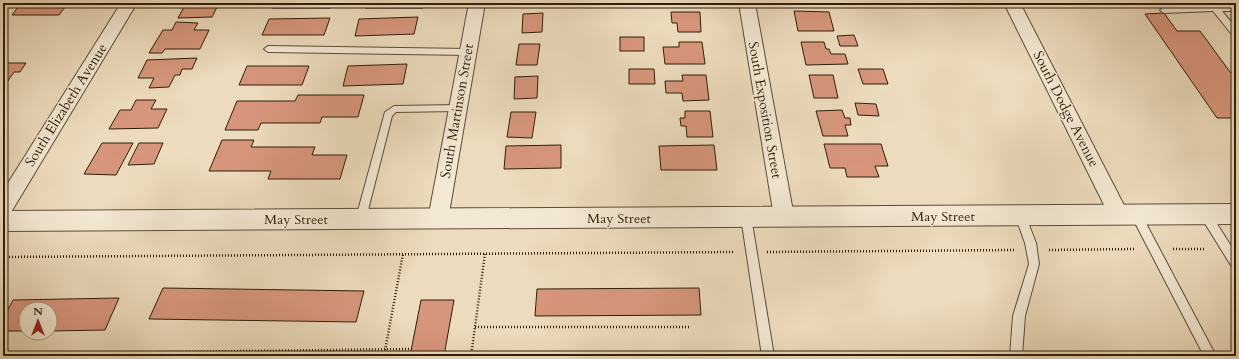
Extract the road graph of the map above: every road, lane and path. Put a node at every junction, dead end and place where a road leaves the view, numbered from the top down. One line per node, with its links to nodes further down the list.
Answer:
1 (129, 3): 12 (street, South Elizabeth Avenue)
2 (477, 3): 10 (street, South Martinson Street)
3 (747, 3): 18 (street, South Exposition Street)
4 (1012, 3): 16 (street, South Dodge Avenue)
5 (1215, 8): 6 (lane); 7 (lane); 8 (lane)
6 (1236, 8)
7 (1164, 10)
8 (1236, 34)
9 (268, 49): 10 (lane)
10 (468, 52): 11 (street, South Martinson Street)
11 (458, 108): 19 (lane); 20 (street, South Martinson Street)
12 (3, 208)
13 (1205, 214): 14 (street, May Street); 16 (street, May Street); 23 (lane)
14 (1236, 214)
15 (1020, 215): 16 (street, May Street); 18 (street, May Street); 24 (lane)
16 (1127, 215): 22 (lane)
17 (746, 217): 18 (street, May Street); 20 (street, May Street); 25 (lane)
18 (784, 217)
19 (361, 218): 20 (street, May Street); 21 (street, May Street)
20 (438, 219)
21 (3, 221)
22 (1154, 249): 23 (path); 24 (path); 39 (lane)
23 (1226, 249): 29 (lane)
24 (1031, 250): 25 (path); 38 (lane)
25 (752, 252): 27 (path); 37 (lane)
26 (403, 254): 27 (path); 28 (path); 32 (path)
27 (485, 254): 30 (path)
28 (3, 257)
29 (1236, 264)
30 (475, 327): 31 (path); 36 (path)
31 (689, 327)
32 (386, 348): 33 (path); 34 (path); 35 (path)
33 (412, 348)
34 (3, 354)
35 (384, 356)
36 (471, 356)
37 (768, 356)
38 (1016, 356)
39 (1210, 356)

